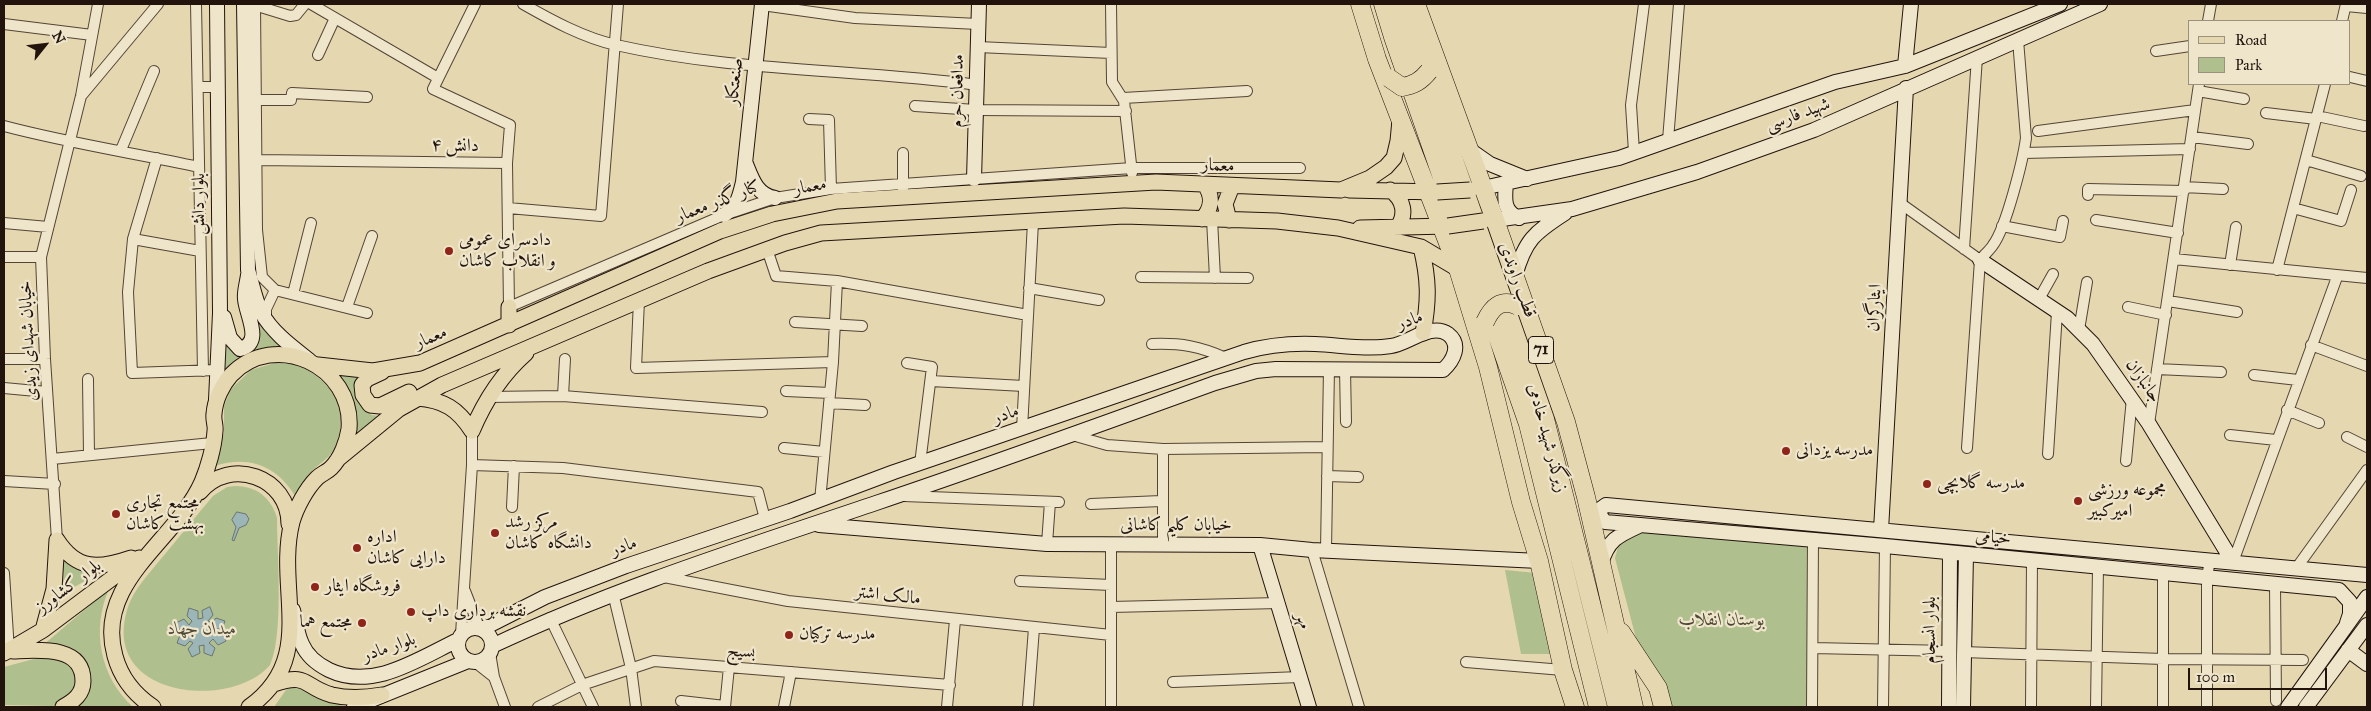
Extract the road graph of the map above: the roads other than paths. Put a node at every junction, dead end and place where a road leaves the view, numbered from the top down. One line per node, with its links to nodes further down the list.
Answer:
1 (98, 4): 32 (street, خیابان شهدای زیدی)
2 (158, 4): 55 (street)
3 (196, 4): 50 (street)
4 (217, 4): 51 (street, بلوار دانش)
5 (251, 4): 6 (street); 59 (street); 140 (street)
6 (305, 4)
7 (311, 4): 27 (street)
8 (475, 4): 46 (street)
9 (523, 4): 34 (street)
10 (618, 4): 34 (street)
11 (762, 4): 31 (street); 43 (street, صنعتکار)
12 (979, 4): 31 (street, مدافعان حرم)
13 (1111, 4): 38 (street)
14 (1360, 4): 41 (highway)
15 (1383, 4): 350 (highway, زیرگذر شهید خادمی)
16 (1399, 4): 351 (highway, زیرگذر شهید خادمی)
17 (1408, 4): 41 (highway, bridge)
18 (1416, 4): 76 (highway, قطب راوندی / 71)
19 (1644, 4): 78 (street)
20 (1679, 4): 72 (street)
21 (1911, 4): 42 (street)
22 (2060, 4): 42 (street, شهید فارسی)
23 (2100, 4): 33 (street, شهید فارسی)
24 (2211, 4): 28 (street)
25 (2346, 5): 26 (street); 29 (street)
26 (2367, 8)
27 (335, 18): 39 (street); 46 (street)
28 (2208, 20)
29 (2342, 20)
30 (4, 24): 32 (street)
31 (978, 24): 36 (street, مدافعان حرم)
32 (92, 35): 55 (street, خیابان شهدای زیدی)
33 (2018, 40): 40 (street, شهید فارسی); 80 (street)
34 (615, 45): 43 (street); 108 (street)
35 (2188, 46): 37 (street)
36 (978, 47): 38 (street); 48 (street, مدافعان حرم)
37 (2156, 51)
38 (1112, 53): 57 (street)
39 (318, 55)
40 (1977, 57): 52 (street, شهید فارسی); 132 (street)
41 (1377, 59): 65 (highway)
42 (1905, 66): 72 (street, شهید فارسی)
43 (756, 68): 48 (street); 85 (street, صنعتکار)
44 (154, 71): 75 (street)
45 (2351, 77): 47 (street)
46 (438, 78): 84 (street)
47 (2367, 81)
48 (977, 84): 61 (street, مدافعان حرم)
49 (2326, 85): 66 (street)
50 (198, 86): 51 (street); 86 (street)
51 (218, 87): 154 (street, بلوار دانش)
52 (1906, 88): 107 (street, ایثارگران); 110 (street, شهید فارسی)
53 (2199, 88): 58 (street); 62 (street)
54 (1247, 91): 57 (street)
55 (81, 96): 73 (street, خیابان شهدای زیدی)
56 (367, 97): 59 (street)
57 (1123, 98): 63 (street)
58 (2244, 99)
59 (256, 100): 82 (street)
60 (915, 106): 61 (street)
61 (976, 110): 63 (street); 90 (street, مدافعان حرم)
62 (2196, 110): 70 (street); 71 (street)
63 (1126, 112): 87 (street)
64 (2266, 113): 66 (street)
65 (1400, 118): 99 (main road, معمار); 104 (highway)
66 (2317, 118): 69 (street); 83 (street)
67 (809, 119): 98 (street)
68 (4, 126): 73 (street)
69 (2364, 126)
70 (2038, 131)
71 (2192, 137): 74 (street); 77 (street)
72 (1668, 140): 78 (street, شهید فارسی)
73 (68, 142): 75 (street); 122 (street, خیابان شهدای زیدی)
74 (2248, 144)
75 (121, 150): 81 (street)
76 (1470, 150): 91 (street); 96 (highway, قطب راوندی / 71)
77 (2190, 150): 80 (street); 97 (street)
78 (1634, 152): 91 (street, شهید فارسی)
79 (903, 153): 103 (street)
80 (2024, 153): 121 (street)
81 (157, 158): 86 (street); 129 (street)
82 (258, 160): 84 (street, دانش ۴); 152 (street)
83 (2306, 160): 89 (street); 109 (street)
84 (507, 163): 108 (street)
85 (745, 164): 106 (street); 111 (street, صنعتکار)
86 (200, 167): 133 (street)
87 (1132, 168): 88 (street, کنار گذر معمار); 90 (street, کنار گذر معمار); 93 (street)
88 (1300, 168)
89 (2361, 176)
90 (974, 178): 103 (street, کنار گذر معمار)
91 (1528, 179): 92 (street, شهید فارسی)
92 (1506, 183): 96 (street, شهید فارسی); 112 (street)
93 (1133, 184): 94 (main road, معمار); 103 (main road, معمار)
94 (1205, 185): 95 (main road, معمار); 113 (main road)
95 (1232, 186): 99 (main road, معمار); 114 (main road)
96 (1477, 189): 104 (main road, معمار, bridge); 115 (highway, قطب راوندی / 71)
97 (2184, 189): 101 (street); 105 (street); 127 (street)
98 (831, 190): 103 (street, کنار گذر معمار); 106 (street, کنار گذر معمار)
99 (1341, 190): 100 (main road, معمار)
100 (1390, 190): 104 (main road, معمار); 126 (main road)
101 (2223, 190)
102 (2351, 190): 109 (street)
103 (903, 191): 171 (main road, معمار)
104 (1433, 192): 123 (highway)
105 (2088, 192)
106 (775, 198): 111 (street, کنار گذر معمار)
107 (1900, 203): 132 (street); 256 (street, ایثارگران)
108 (508, 208): 160 (street)
109 (2293, 208): 141 (street)
110 (1572, 209): 112 (street, شهید فارسی); 143 (street)
111 (724, 215): 160 (street, کنار گذر معمار)
112 (1519, 218): 115 (street, شهید فارسی)
113 (1208, 219): 114 (main road); 118 (main road); 146 (street)
114 (1229, 220): 125 (main road)
115 (1489, 220): 123 (main road, bridge); 143 (highway, قطب راوندی / 71)
116 (2096, 220): 127 (street)
117 (2063, 221): 121 (street)
118 (1033, 222): 131 (main road); 151 (street)
119 (4, 223): 122 (street)
120 (311, 223): 153 (street)
121 (2002, 226): 137 (street)
122 (48, 227): 135 (street, خیابان شهدای زیدی)
123 (1445, 227): 126 (main road); 139 (highway)
124 (2236, 227): 138 (street)
125 (1338, 228): 126 (main road); 130 (main road)
126 (1397, 228)
127 (2178, 233): 136 (street)
128 (372, 236): 159 (street)
129 (133, 238): 133 (street); 193 (street)
130 (1421, 247): 139 (main road); 174 (main road)
131 (767, 249): 149 (street); 156 (main road)
132 (1964, 249): 137 (street)
133 (200, 251): 193 (street)
134 (4, 257): 135 (street)
135 (41, 257): 181 (street, خیابان شهدای زیدی)
136 (2174, 259): 138 (street); 158 (street)
137 (1980, 260): 155 (street, جانبازان); 227 (street)
138 (2230, 265): 141 (street)
139 (1458, 269): 211 (highway)
140 (248, 270): 154 (street); 167 (street)
141 (2277, 270): 145 (street)
142 (2053, 274): 155 (street)
143 (1515, 276): 170 (highway, قطب راوندی / 71)
144 (1141, 277): 146 (street)
145 (2336, 277): 148 (street); 176 (street)
146 (1215, 278): 147 (street)
147 (1248, 278)
148 (2367, 278)
149 (838, 282): 165 (street); 169 (street)
150 (2087, 282): 173 (street)
151 (1029, 288): 157 (street); 165 (street)
152 (275, 290): 153 (street); 167 (street)
153 (293, 294): 159 (street)
154 (220, 297): 190 (street, بلوار دانش)
155 (2039, 299): 162 (street, جانبازان)
156 (639, 300): 177 (main road); 184 (street)
157 (1099, 300)
158 (2168, 301): 163 (street); 166 (street)
159 (347, 307): 164 (street)
160 (509, 307): 171 (main road)
161 (2128, 307): 166 (street)
162 (2057, 312): 173 (street, جانبازان); 231 (street)
163 (2237, 312)
164 (367, 313)
165 (1028, 314): 200 (street)
166 (2166, 315): 189 (street)
167 (266, 320): 183 (street)
168 (795, 322): 169 (street)
169 (835, 324): 172 (street); 184 (street)
170 (1532, 324): 211 (highway, bridge); 247 (highway, قطب راوندی / 71)
171 (509, 325): 191 (main road, معمار)
172 (862, 326)
173 (2079, 330): 208 (street, جانبازان)
174 (1423, 333): 178 (street, مادر); 192 (street, مادر)
175 (1152, 344): 179 (street)
176 (2312, 345): 186 (street); 197 (street)
177 (534, 346): 199 (main road); 205 (main road)
178 (1369, 348): 179 (street, مادر); 192 (street)
179 (1226, 358): 217 (street, مادر)
180 (4, 359): 181 (street)
181 (45, 359): 203 (street, خیابان شهدای زیدی)
182 (566, 359): 204 (street)
183 (313, 362): 191 (main road, معمار); 209 (main road); 234 (main road)
184 (833, 362): 207 (street)
185 (907, 363): 198 (street)
186 (2367, 366)
187 (1329, 368): 188 (street, مادر); 219 (street, مادر); 224 (street)
188 (1345, 369): 192 (street, مادر); 214 (street)
189 (2157, 369): 194 (street); 216 (street)
190 (217, 370): 193 (street); 209 (street, بلوار دانش)
191 (386, 370): 199 (main road)
192 (1368, 370)
193 (203, 371)
194 (2222, 372)
195 (2254, 375): 197 (street)
196 (88, 379): 232 (street)
197 (2298, 380): 212 (street)
198 (931, 381): 200 (street); 236 (street)
199 (442, 385): 206 (main road)
200 (1024, 386): 217 (street)
201 (4, 388): 203 (street)
202 (786, 391): 207 (street)
203 (47, 392): 233 (street, خیابان شهدای زیدی)
204 (563, 396): 205 (street); 213 (street)
205 (488, 397): 218 (main road)
206 (417, 398): 218 (main road); 234 (main road)
207 (830, 398): 210 (street); 230 (street)
208 (2132, 398): 216 (street, جانبازان); 235 (street)
209 (216, 404): 223 (main road)
210 (865, 405)
211 (1499, 406): 229 (highway)
212 (2287, 410): 215 (street); 222 (street)
213 (762, 412)
214 (1346, 422)
215 (2320, 423)
216 (2149, 424): 273 (street, جانبازان)
217 (1022, 429): 236 (street, مادر)
218 (472, 431): 237 (street)
219 (1072, 435): 228 (street); 245 (street, مادر)
220 (2230, 435): 222 (street)
221 (2347, 437): 225 (street)
222 (2276, 440): 273 (street)
223 (212, 443): 232 (street); 248 (main road)
224 (1327, 447): 228 (street); 241 (street)
225 (2367, 447)
226 (784, 448): 230 (street)
227 (1967, 448)
228 (1162, 449): 250 (street)
229 (1510, 451): 272 (highway); 349 (highway)
230 (824, 452): 249 (street)
231 (2048, 454)
232 (89, 456): 233 (street)
233 (52, 459): 244 (street, خیابان شهدای زیدی)
234 (338, 459): 257 (main road)
235 (2126, 461)
236 (920, 464): 240 (street, مادر); 245 (street)
237 (472, 465): 238 (street); 287 (street)
238 (514, 466): 252 (street); 253 (street)
239 (2367, 470): 276 (street)
240 (894, 472): 246 (street); 249 (street, مادر)
241 (1327, 476): 242 (street); 267 (street)
242 (1358, 477)
243 (4, 481): 244 (street)
244 (54, 484): 258 (street, خیابان شهدای زیدی)
245 (930, 484): 246 (street, مادر)
246 (901, 494): 254 (street, مادر); 260 (street)
247 (1586, 497): 274 (highway, قطب راوندی / 71); 352 (highway)
248 (194, 499): 257 (main road); 265 (main road)
249 (820, 501): 253 (street, مادر)
250 (1162, 502): 251 (street); 261 (street)
251 (1091, 504)
252 (512, 507)
253 (766, 520): 299 (street, مادر)
254 (813, 524): 260 (street, خیابان کلیم کاشانی); 281 (street, مادر)
255 (1641, 525): 256 (street, خیامی); 259 (street, خیامی); 274 (street)
256 (1881, 530): 271 (street, خیامی)
257 (289, 533): 290 (main road)
258 (57, 540): 265 (main road); 301 (main road)
259 (1813, 540): 264 (street, خیامی); 304 (street)
260 (1047, 544): 262 (street, خیابان کلیم کاشانی)
261 (1162, 544): 262 (street, خیابان کلیم کاشانی); 263 (street, خیابان کلیم کاشانی)
262 (1111, 545): 286 (street)
263 (1260, 545): 266 (street, خیابان کلیم کاشانی); 292 (street, مهر)
264 (1885, 546): 268 (street, خیامی); 306 (street)
265 (155, 547): 301 (main road, بلوار کشاورز); 335 (main road)
266 (1312, 550): 267 (street, خیابان کلیم کاشانی); 347 (street)
267 (1326, 550): 272 (street, خیابان کلیم کاشانی)
268 (1950, 559): 269 (street, خیامی); 309 (street, بلوار انسجام)
269 (1966, 560): 270 (street, خیامی); 309 (street, بلوار انسجام)
270 (2032, 560): 275 (street, خیامی); 310 (street)
271 (2210, 560): 273 (street, خیامی); 282 (street)
272 (1540, 561): 322 (highway)
273 (2233, 562): 276 (street, خیامی)
274 (1601, 564): 296 (highway, قطب راوندی / 71)
275 (2098, 567): 278 (street, خیامی); 311 (street)
276 (2295, 570): 279 (street, خیامی)
277 (4, 573): 283 (street)
278 (2163, 573): 282 (street, خیامی); 312 (street)
279 (2343, 574): 280 (street, خیامی); 288 (street)
280 (2367, 575)
281 (663, 576): 289 (street, مادر); 295 (street, مالک اشتر)
282 (2208, 577): 285 (street, خیامی); 313 (street)
283 (4, 579): 308 (street)
284 (1020, 581): 286 (street)
285 (2275, 584): 288 (street, خیامی); 314 (street)
286 (1111, 585): 293 (street)
287 (464, 588): 299 (street); 303 (street)
288 (2339, 590): 297 (street)
289 (613, 593): 294 (street, مادر); 321 (street)
290 (290, 596): 303 (street, بلوار مادر); 329 (main road)
291 (2367, 597): 297 (street)
292 (1279, 603): 293 (street); 325 (street, مهر)
293 (1111, 607): 302 (street)
294 (550, 618): 305 (street, مادر); 327 (street)
295 (956, 620): 300 (street, مالک اشتر); 328 (street)
296 (1614, 622): 317 (highway); 353 (highway, قطب راوندی / 71)
297 (2347, 623): 332 (street)
298 (2367, 625): 307 (street)
299 (480, 628): 303 (street); 305 (street)
300 (1034, 628): 302 (street, مالک اشتر); 344 (street)
301 (43, 630): 308 (main road, بلوار کشاورز)
302 (1111, 635): 345 (street)
303 (460, 637): 316 (street)
304 (1812, 648): 306 (street); 356 (street)
305 (491, 649): 316 (street); 324 (street)
306 (1884, 649): 309 (street); 357 (street)
307 (2348, 650): 319 (street); 364 (street)
308 (6, 652): 334 (main road)
309 (1956, 652): 310 (street); 358 (street, بلوار انسجام); 359 (street, بلوار انسجام)
310 (2031, 654): 311 (street); 360 (street)
311 (2096, 655): 312 (street); 361 (street)
312 (2163, 659): 313 (street); 362 (street)
313 (2207, 659): 314 (street); 363 (street)
314 (2276, 659): 315 (street); 332 (street)
315 (2303, 660)
316 (471, 661): 324 (street); 330 (street)
317 (1640, 661): 354 (highway); 355 (highway)
318 (1466, 662): 322 (street)
319 (2367, 664)
320 (729, 667): 321 (street, بسیج); 323 (street, بسیج); 333 (street)
321 (631, 668): 327 (street, بسیج); 341 (street)
322 (1563, 670): 348 (highway)
323 (791, 672): 328 (street, بسیج); 342 (street)
324 (494, 676): 338 (street)
325 (1300, 677): 326 (street); 346 (street, مهر)
326 (1173, 682)
327 (582, 685): 339 (street, بسیج); 340 (street)
328 (950, 685): 343 (street)
329 (268, 695): 330 (main road); 336 (main road)
330 (374, 701): 337 (street)
331 (681, 701): 333 (street)
332 (2282, 704)
333 (725, 706)
334 (63, 707)
335 (153, 707)
336 (249, 707)
337 (354, 707)
338 (506, 707)
339 (538, 707)
340 (593, 707)
341 (636, 707)
342 (784, 707)
343 (947, 707)
344 (1028, 707)
345 (1111, 707)
346 (1309, 707)
347 (1359, 707)
348 (1575, 707)
349 (1585, 707)
350 (1598, 707)
351 (1617, 707)
352 (1626, 707)
353 (1634, 707)
354 (1652, 707)
355 (1663, 707)
356 (1812, 707)
357 (1883, 707)
358 (1949, 707)
359 (1963, 707)
360 (2031, 707)
361 (2096, 707)
362 (2163, 707)
363 (2207, 707)
364 (2306, 707)

